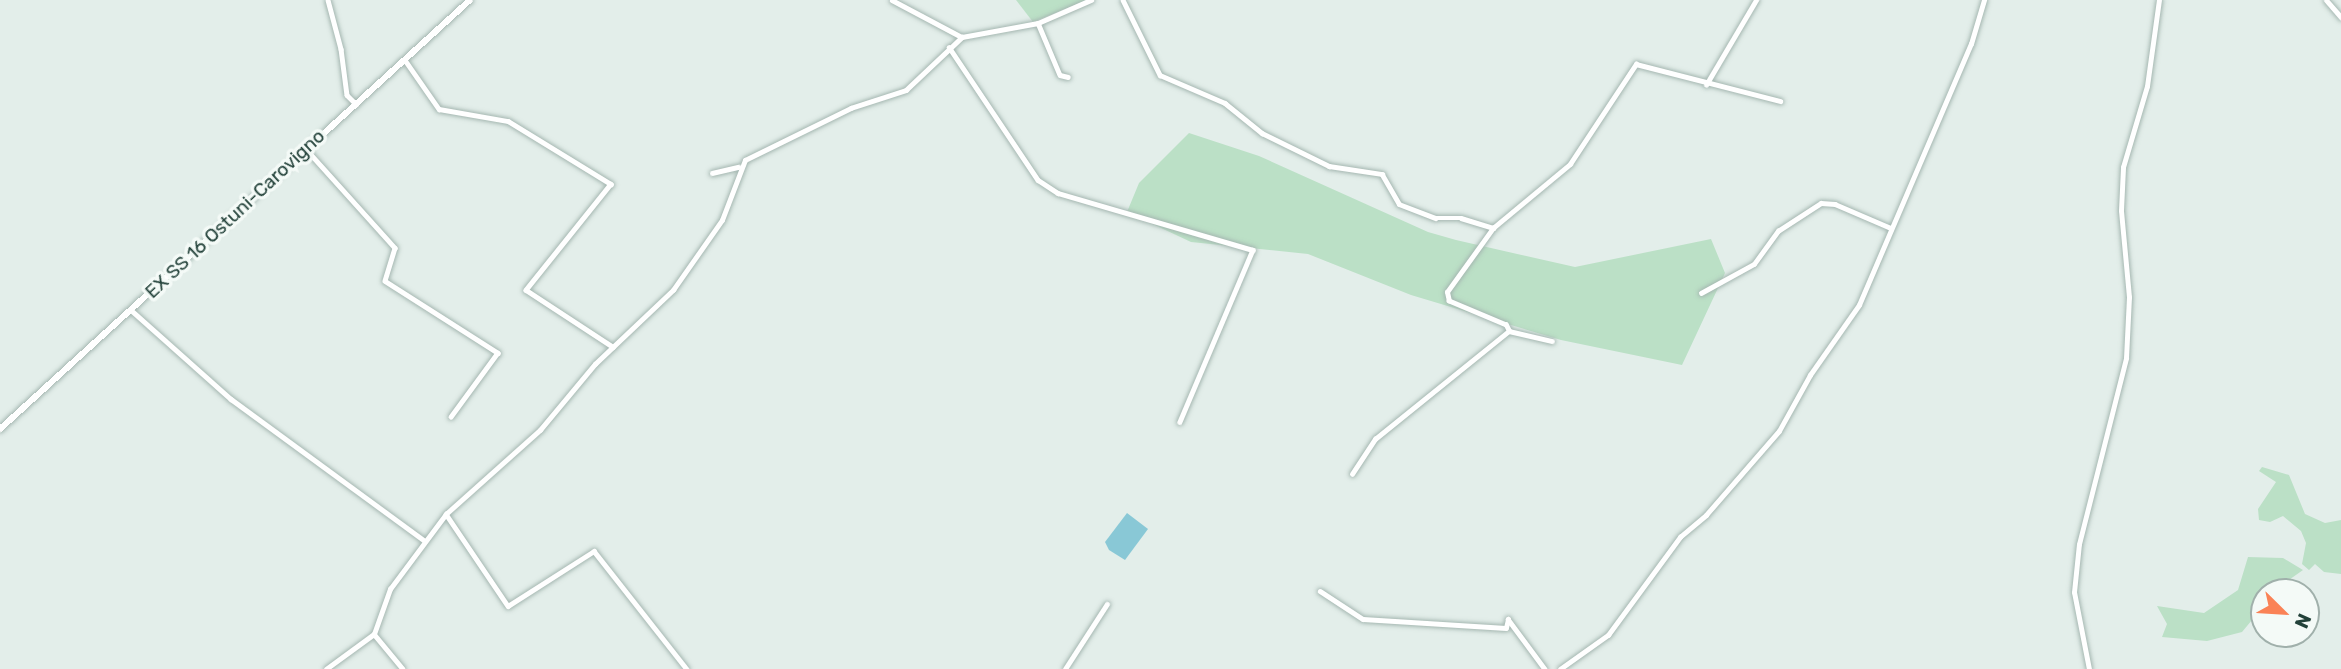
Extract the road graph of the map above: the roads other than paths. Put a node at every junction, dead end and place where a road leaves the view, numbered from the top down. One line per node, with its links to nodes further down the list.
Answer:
1 (328, 0): 18 (street)
2 (470, 0): 14 (main road, EX SS 16 Ostuni-Carovigno)
3 (892, 0): 12 (street)
4 (1091, 0): 11 (street)
5 (1123, 0): 22 (street)
6 (1756, 0): 16 (street)
7 (1984, 0): 23 (street)
8 (2159, 0): 44 (street)
9 (2326, 0): 10 (street)
10 (2341, 17)
11 (1038, 23): 12 (street); 15 (street)
12 (962, 37): 13 (street)
13 (949, 47): 20 (street); 30 (street)
14 (405, 60): 18 (main road, EX SS 16 Ostuni-Carovigno); 28 (street)
15 (1068, 77)
16 (1705, 85): 17 (street); 22 (street)
17 (1780, 102)
18 (356, 104): 19 (main road, EX SS 16 Ostuni-Carovigno)
19 (305, 149): 25 (main road, EX SS 16 Ostuni-Carovigno); 29 (street)
20 (738, 167): 21 (street); 28 (street)
21 (712, 173)
22 (1493, 228): 26 (street)
23 (1891, 228): 24 (street); 43 (street)
24 (1701, 293)
25 (131, 310): 31 (main road, EX SS 16 Ostuni-Carovigno); 34 (street)
26 (1509, 331): 27 (street); 32 (street)
27 (1552, 341)
28 (613, 347): 33 (street)
29 (451, 417)
30 (1180, 422)
31 (0, 429)
32 (1352, 474)
33 (446, 514): 34 (street); 40 (street)
34 (424, 540): 37 (street)
35 (1320, 591): 42 (street)
36 (1107, 604): 41 (street)
37 (374, 634): 38 (street); 39 (street)
38 (326, 669)
39 (402, 669)
40 (687, 669)
41 (1065, 669)
42 (1545, 669)
43 (1560, 669)
44 (2089, 669)

